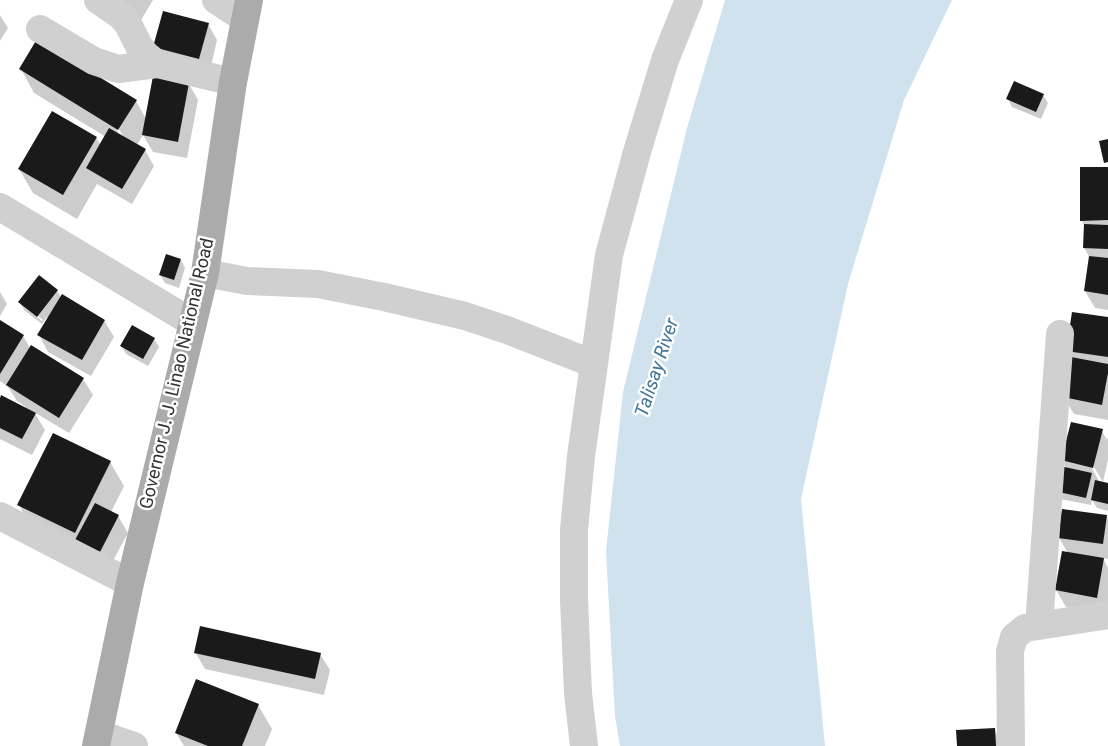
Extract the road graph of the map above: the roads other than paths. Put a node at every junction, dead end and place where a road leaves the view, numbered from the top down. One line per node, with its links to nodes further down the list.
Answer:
1 (98, 0): 6 (street)
2 (216, 0): 4 (street)
3 (689, 0): 12 (street)
4 (247, 9): 7 (main road, Governor J. J. Linao National Road)
5 (40, 28): 6 (street)
6 (157, 64): 7 (street)
7 (233, 82): 9 (main road, Governor J. J. Linao National Road)
8 (0, 207): 10 (street)
9 (205, 273): 10 (main road, Governor J. J. Linao National Road); 12 (street)
10 (193, 323): 14 (main road, Governor J. J. Linao National Road)
11 (1060, 334): 16 (street)
12 (594, 364): 19 (street)
13 (0, 516): 14 (street)
14 (130, 583): 17 (main road, Governor J. J. Linao National Road)
15 (1108, 615): 16 (street)
16 (1039, 626): 20 (street)
17 (98, 740): 18 (street)
18 (134, 746)
19 (584, 746)
20 (1011, 746)

